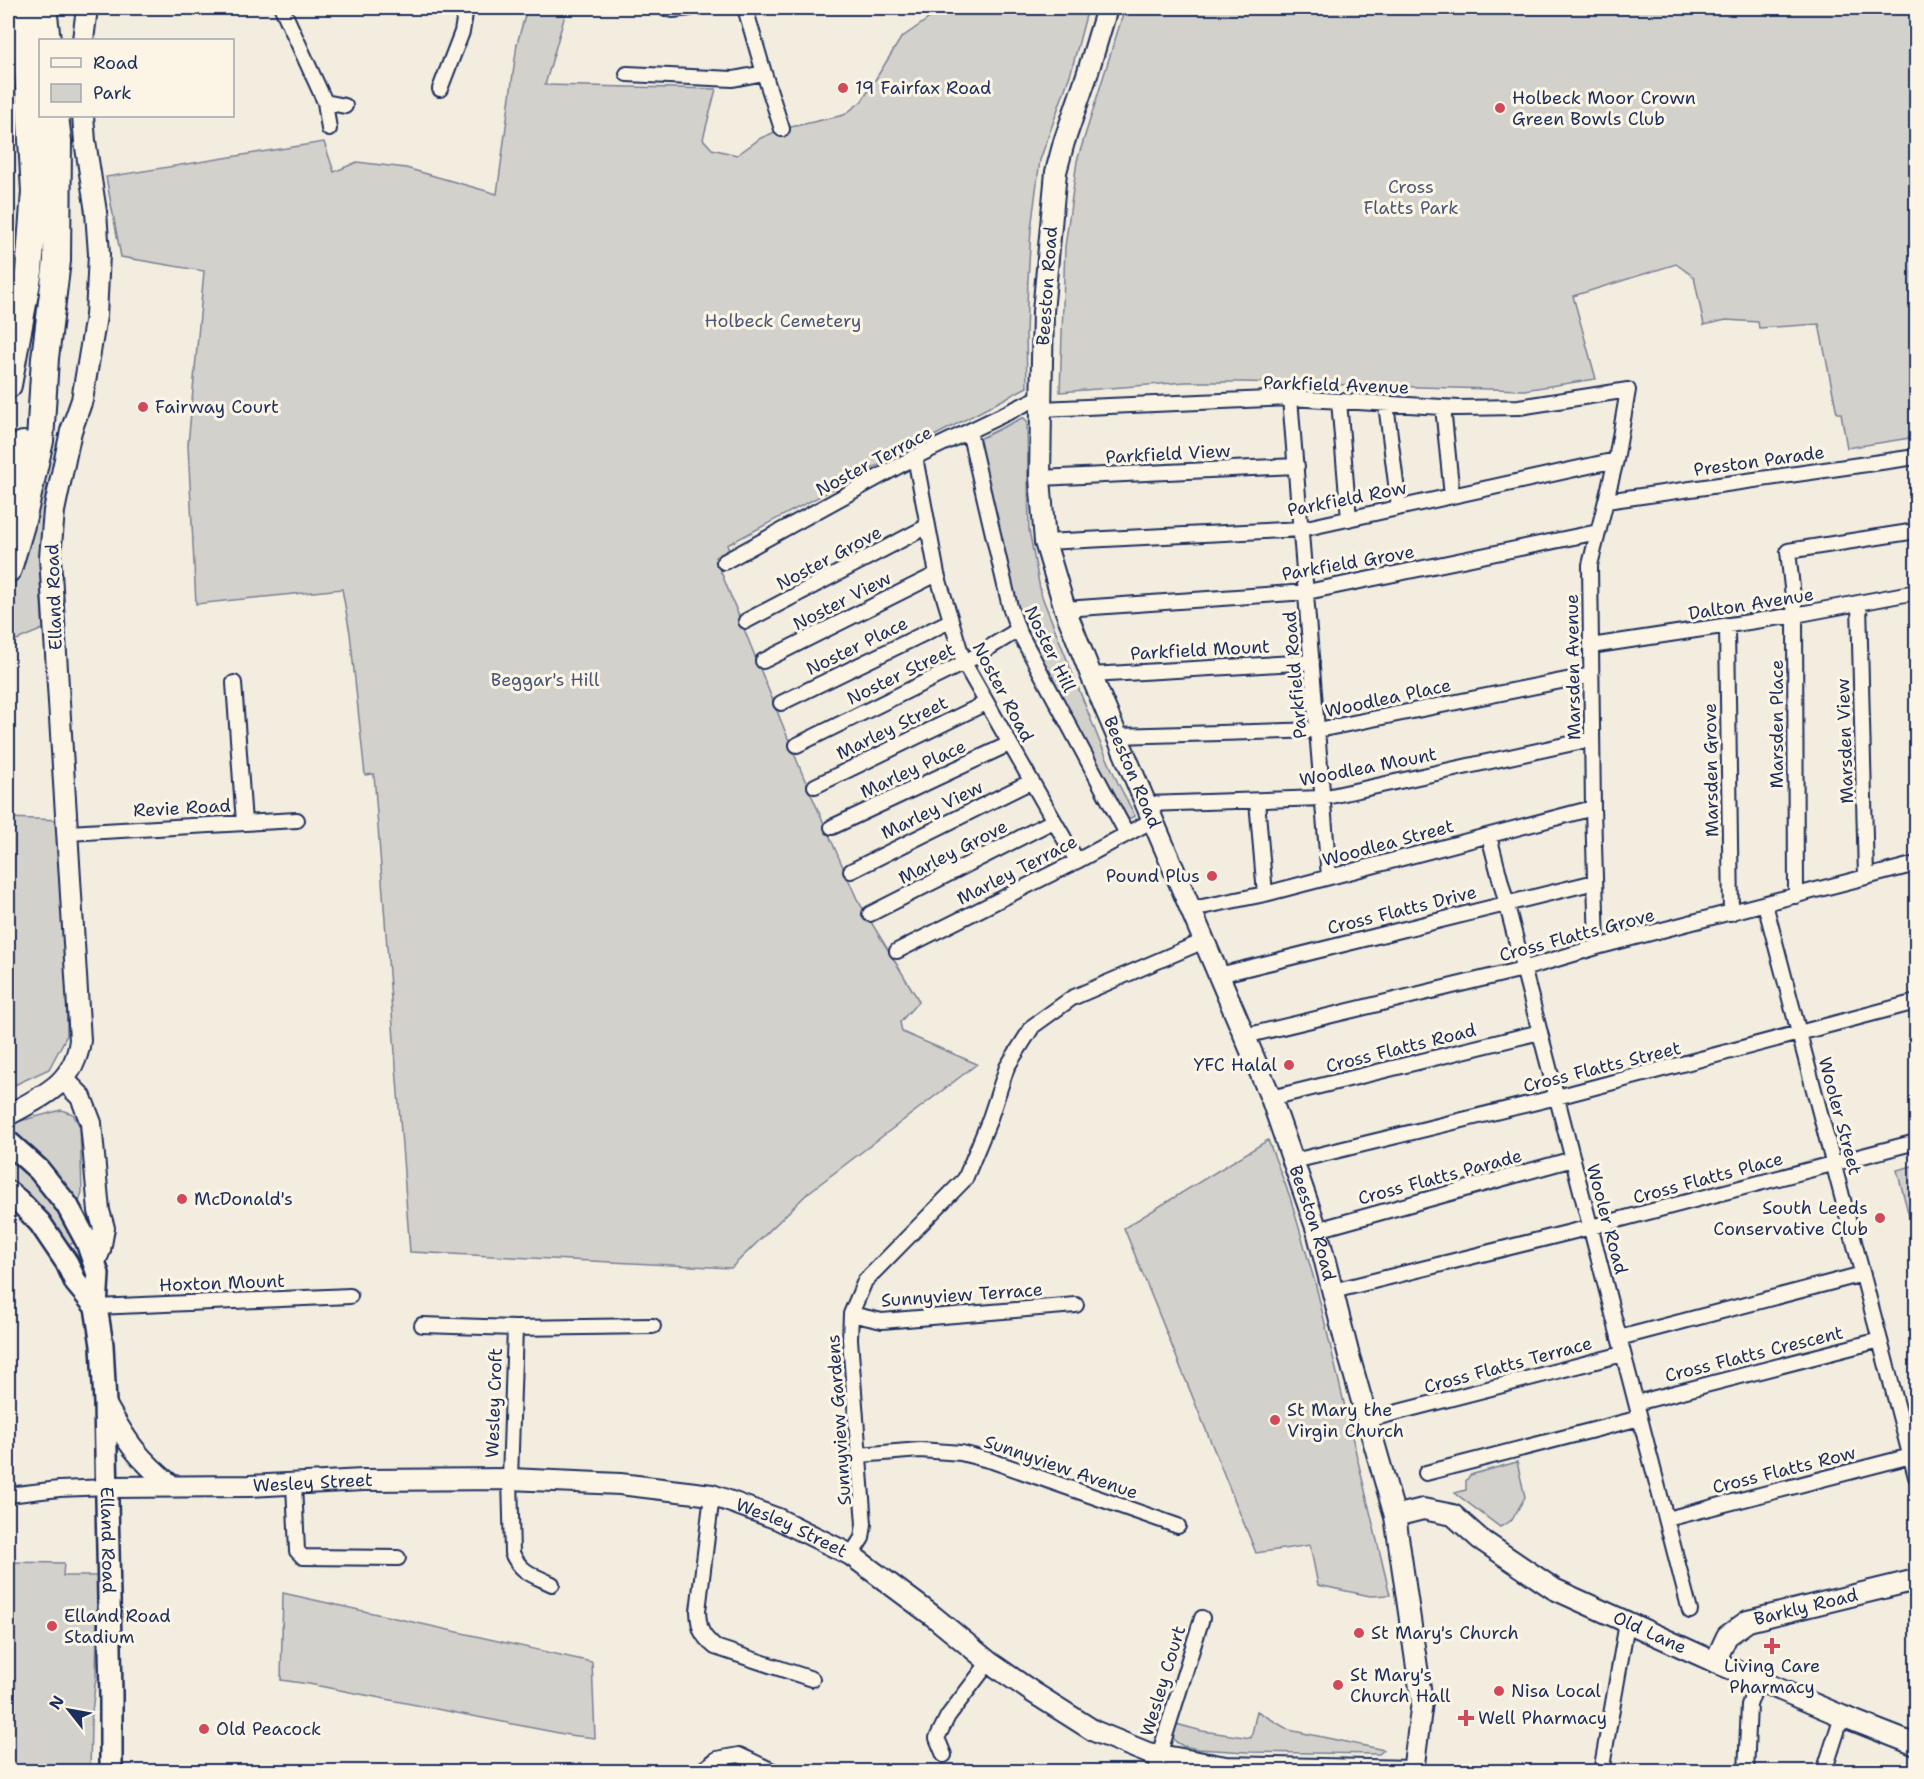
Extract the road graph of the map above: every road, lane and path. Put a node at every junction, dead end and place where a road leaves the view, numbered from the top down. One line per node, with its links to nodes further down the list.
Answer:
1 (22, 8): 21 (highway)
2 (43, 8): 10 (highway)
3 (87, 8): 11 (street)
4 (282, 8): 15 (street)
5 (466, 8): 14 (street)
6 (665, 8): 7 (street)
7 (690, 8)
8 (745, 8): 12 (street)
9 (1107, 8): 28 (street, Beeston Road)
10 (47, 39)
11 (83, 39)
12 (764, 73): 13 (street); 20 (street)
13 (627, 74)
14 (440, 89)
15 (325, 102): 16 (street); 19 (street)
16 (345, 106)
17 (55, 117): 22 (highway)
18 (83, 117): 83 (street, Elland Road)
19 (329, 129)
20 (782, 129)
21 (16, 345): 23 (highway); 24 (highway)
22 (45, 358): 38 (highway); 48 (highway)
23 (8, 372)
24 (8, 385)
25 (1628, 390): 30 (street, Parkfield Avenue); 34 (street, Marsden Avenue)
26 (1290, 398): 27 (street, Parkfield Avenue); 28 (street, Parkfield Avenue); 35 (street, Parkfield Road)
27 (1339, 400): 29 (street, Parkfield Avenue); 41 (street)
28 (1042, 403): 31 (street, Noster Terrace); 36 (street, Beeston Road)
29 (1386, 404): 30 (street, Parkfield Avenue); 40 (street)
30 (1443, 407): 37 (street)
31 (969, 431): 33 (street, Noster Terrace); 58 (street, Noster Hill)
32 (1917, 457): 39 (street, Preston Parade)
33 (915, 458): 42 (street, Noster Road); 47 (street, Noster Terrace)
34 (1616, 460): 37 (street, Parkfield Row); 39 (street, Marsden Avenue)
35 (1297, 466): 36 (street, Parkfield View); 43 (street, Parkfield Road)
36 (1040, 478): 46 (street, Beeston Road)
37 (1452, 496): 40 (street, Parkfield Row)
38 (8, 497)
39 (1606, 501): 45 (street, Marsden Avenue)
40 (1400, 507): 41 (street, Parkfield Row)
41 (1349, 519): 43 (street, Parkfield Row)
42 (928, 526): 49 (street, Noster Road); 55 (street, Noster Grove)
43 (1302, 530): 46 (street, Parkfield Row); 50 (street, Parkfield Road)
44 (1917, 531): 54 (street, Marsden Place)
45 (1598, 532): 50 (street, Parkfield Grove); 59 (street, Marsden Avenue)
46 (1045, 542): 53 (street, Beeston Road)
47 (724, 562)
48 (8, 569)
49 (937, 574): 56 (street, Noster Road); 60 (street, Noster View)
50 (1307, 592): 53 (street, Parkfield Grove); 61 (street, Parkfield Road)
51 (1917, 592): 52 (street, Dalton Avenue)
52 (1859, 604): 54 (street, Dalton Avenue); 90 (street, Marsden View)
53 (1065, 609): 63 (street, Beeston Road)
54 (1795, 615): 57 (street, Dalton Avenue); 93 (street, Marsden Place)
55 (746, 621)
56 (950, 621): 62 (street, Noster Road); 66 (street, Noster Place)
57 (1727, 627): 59 (street, Dalton Avenue); 97 (street, Marsden Grove)
58 (1018, 630): 62 (street, Noster Street); 84 (street, Noster Hill)
59 (1591, 646): 64 (street, Marsden Avenue)
60 (763, 661)
61 (1312, 662): 63 (street, Parkfield Mount); 68 (street, Parkfield Road)
62 (964, 663): 67 (street, Noster Road); 72 (street, Noster Street)
63 (1091, 675): 69 (street, Beeston Road)
64 (1591, 675): 68 (street, Woodlea Place); 70 (street, Marsden Avenue)
65 (234, 683): 81 (street)
66 (781, 703)
67 (986, 703): 71 (street, Noster Road); 74 (street, Marley Street)
68 (1318, 730): 69 (street, Woodlea Place); 75 (street, Parkfield Road)
69 (1117, 735): 78 (street, Beeston Road)
70 (1593, 739): 75 (street, Woodlea Mount); 77 (street, Marsden Avenue)
71 (1009, 744): 73 (street, Noster Road); 82 (street, Marley Place)
72 (797, 745)
73 (1030, 782): 80 (street, Noster Road); 88 (street, Marley View)
74 (815, 786)
75 (1322, 798): 76 (street, Woodlea Mount); 89 (street, Parkfield Road)
76 (1257, 801): 78 (street, Woodlea Mount); 92 (street)
77 (1593, 808): 85 (street, Woodlea Street); 91 (street, Marsden Avenue)
78 (1150, 812): 84 (street, Marley Terrace); 96 (street, Beeston Road)
79 (297, 820): 81 (street, Revie Road)
80 (1053, 821): 86 (street, Noster Road); 98 (street, Marley Grove)
81 (244, 823): 83 (street, Revie Road)
82 (832, 827)
83 (68, 833): 108 (street, Elland Road)
84 (1126, 834): 86 (street, Marley Terrace)
85 (1489, 836): 89 (street, Woodlea Street); 94 (street, Wooler Road)
86 (1077, 861): 101 (street, Marley Terrace)
87 (1917, 864): 90 (street, Cross Flatts Grove)
88 (851, 871)
89 (1329, 877): 92 (street, Woodlea Street)
90 (1866, 877): 93 (street, Cross Flatts Grove)
91 (1594, 882): 94 (street, Cross Flatts Drive); 100 (street, Marsden Avenue)
92 (1265, 894): 96 (street, Woodlea Street)
93 (1796, 896): 95 (street, Cross Flatts Grove)
94 (1506, 903): 102 (street, Wooler Road); 103 (street, Cross Flatts Drive)
95 (1765, 904): 97 (street, Cross Flatts Grove); 106 (street, Wooler Street)
96 (1192, 909): 99 (street, Beeston Road)
97 (1731, 913): 100 (street, Cross Flatts Grove)
98 (870, 914)
99 (1204, 941): 103 (street, Beeston Road); 128 (street, Sunnyview Gardens)
100 (1597, 947): 102 (street, Cross Flatts Grove)
101 (897, 951)
102 (1523, 969): 105 (street, Wooler Road); 107 (street, Cross Flatts Grove)
103 (1219, 975): 107 (street, Beeston Road)
104 (1917, 1002): 106 (street, Cross Flatts Street)
105 (1540, 1032): 109 (street, Wooler Road); 110 (street, Cross Flatts Road)
106 (1800, 1035): 109 (street, Cross Flatts Street); 118 (street, Wooler Street)
107 (1245, 1036): 110 (street, Beeston Road)
108 (64, 1080): 112 (street, Elland Road); 122 (street, Elland Road)
109 (1557, 1097): 116 (street, Wooler Road); 117 (street, Cross Flatts Street)
110 (1271, 1098): 117 (street, Beeston Road)
111 (8, 1101): 112 (street)
112 (30, 1103): 113 (street, Elland Road)
113 (8, 1115)
114 (8, 1142): 122 (main road, Elland Road)
115 (1917, 1142): 118 (street, Cross Flatts Place)
116 (1573, 1160): 120 (street, Wooler Road); 121 (street, Cross Flatts Parade)
117 (1294, 1161): 121 (street, Beeston Road)
118 (1834, 1164): 120 (street, Cross Flatts Place); 123 (street, Wooler Street)
119 (8, 1192): 127 (main road)
120 (1591, 1227): 124 (street, Cross Flatts Place); 132 (street, Wooler Road)
121 (1317, 1230): 124 (street, Beeston Road)
122 (95, 1262): 127 (main road, Elland Road)
123 (1863, 1274): 132 (street); 133 (street, Wooler Street)
124 (1333, 1291): 138 (street, Beeston Road)
125 (350, 1296): 127 (street, Hoxton Mount)
126 (1076, 1305): 128 (street, Sunnyview Terrace)
127 (96, 1307): 135 (main road, Elland Road)
128 (850, 1314): 139 (street, Sunnyview Gardens)
129 (422, 1325): 131 (street, Wesley Croft)
130 (653, 1326): 131 (street, Wesley Croft)
131 (515, 1328): 143 (street, Wesley Croft)
132 (1619, 1338): 134 (street, Wooler Road)
133 (1880, 1340): 136 (street, Cross Flatts Crescent); 140 (street, Wooler Street)
134 (1623, 1354): 136 (street, Wooler Road); 138 (street, Cross Flatts Terrace)
135 (105, 1403): 145 (street); 146 (main road, Elland Road)
136 (1636, 1403): 137 (street, Wooler Road)
137 (1640, 1418): 141 (street); 150 (street, Wooler Road)
138 (1367, 1420): 149 (street, Beeston Road)
139 (859, 1455): 151 (street, Sunnyview Avenue); 152 (street, Sunnyview Gardens)
140 (1911, 1456): 142 (street, Wooler Street); 150 (street, Cross Flatts Row)
141 (1426, 1473)
142 (1917, 1477)
143 (510, 1479): 144 (street, Wesley Street); 148 (street, Wesley Street); 155 (street, Wesley Croft)
144 (294, 1484): 145 (street, Wesley Street); 153 (street)
145 (172, 1486): 146 (street, Wesley Street)
146 (107, 1487): 147 (street); 168 (main road, Elland Road)
147 (8, 1495)
148 (712, 1495): 152 (street, Wesley Street); 161 (street)
149 (1395, 1516): 158 (street, Old Lane); 167 (street, Beeston Road)
150 (1667, 1519): 156 (street, Wooler Road)
151 (1178, 1526)
152 (851, 1555): 159 (street, Wesley Street)
153 (398, 1558)
154 (1917, 1580): 160 (street, Barkly Road)
155 (552, 1584)
156 (1690, 1611)
157 (1202, 1618): 166 (street, Wesley Court)
158 (1628, 1623): 160 (street, Old Lane); 171 (street)
159 (989, 1662): 165 (street); 166 (street, Wesley Street)
160 (1715, 1662): 162 (street, Old Lane)
161 (812, 1679)
162 (1758, 1680): 163 (street, Old Lane); 172 (street)
163 (1842, 1716): 164 (street, Old Lane); 173 (street)
164 (1917, 1745)
165 (945, 1755)
166 (1157, 1763): 167 (street, Wesley Street)
167 (1413, 1771)
168 (111, 1772)
169 (700, 1772): 170 (street)
170 (775, 1772)
171 (1601, 1772)
172 (1746, 1772)
173 (1824, 1772)

